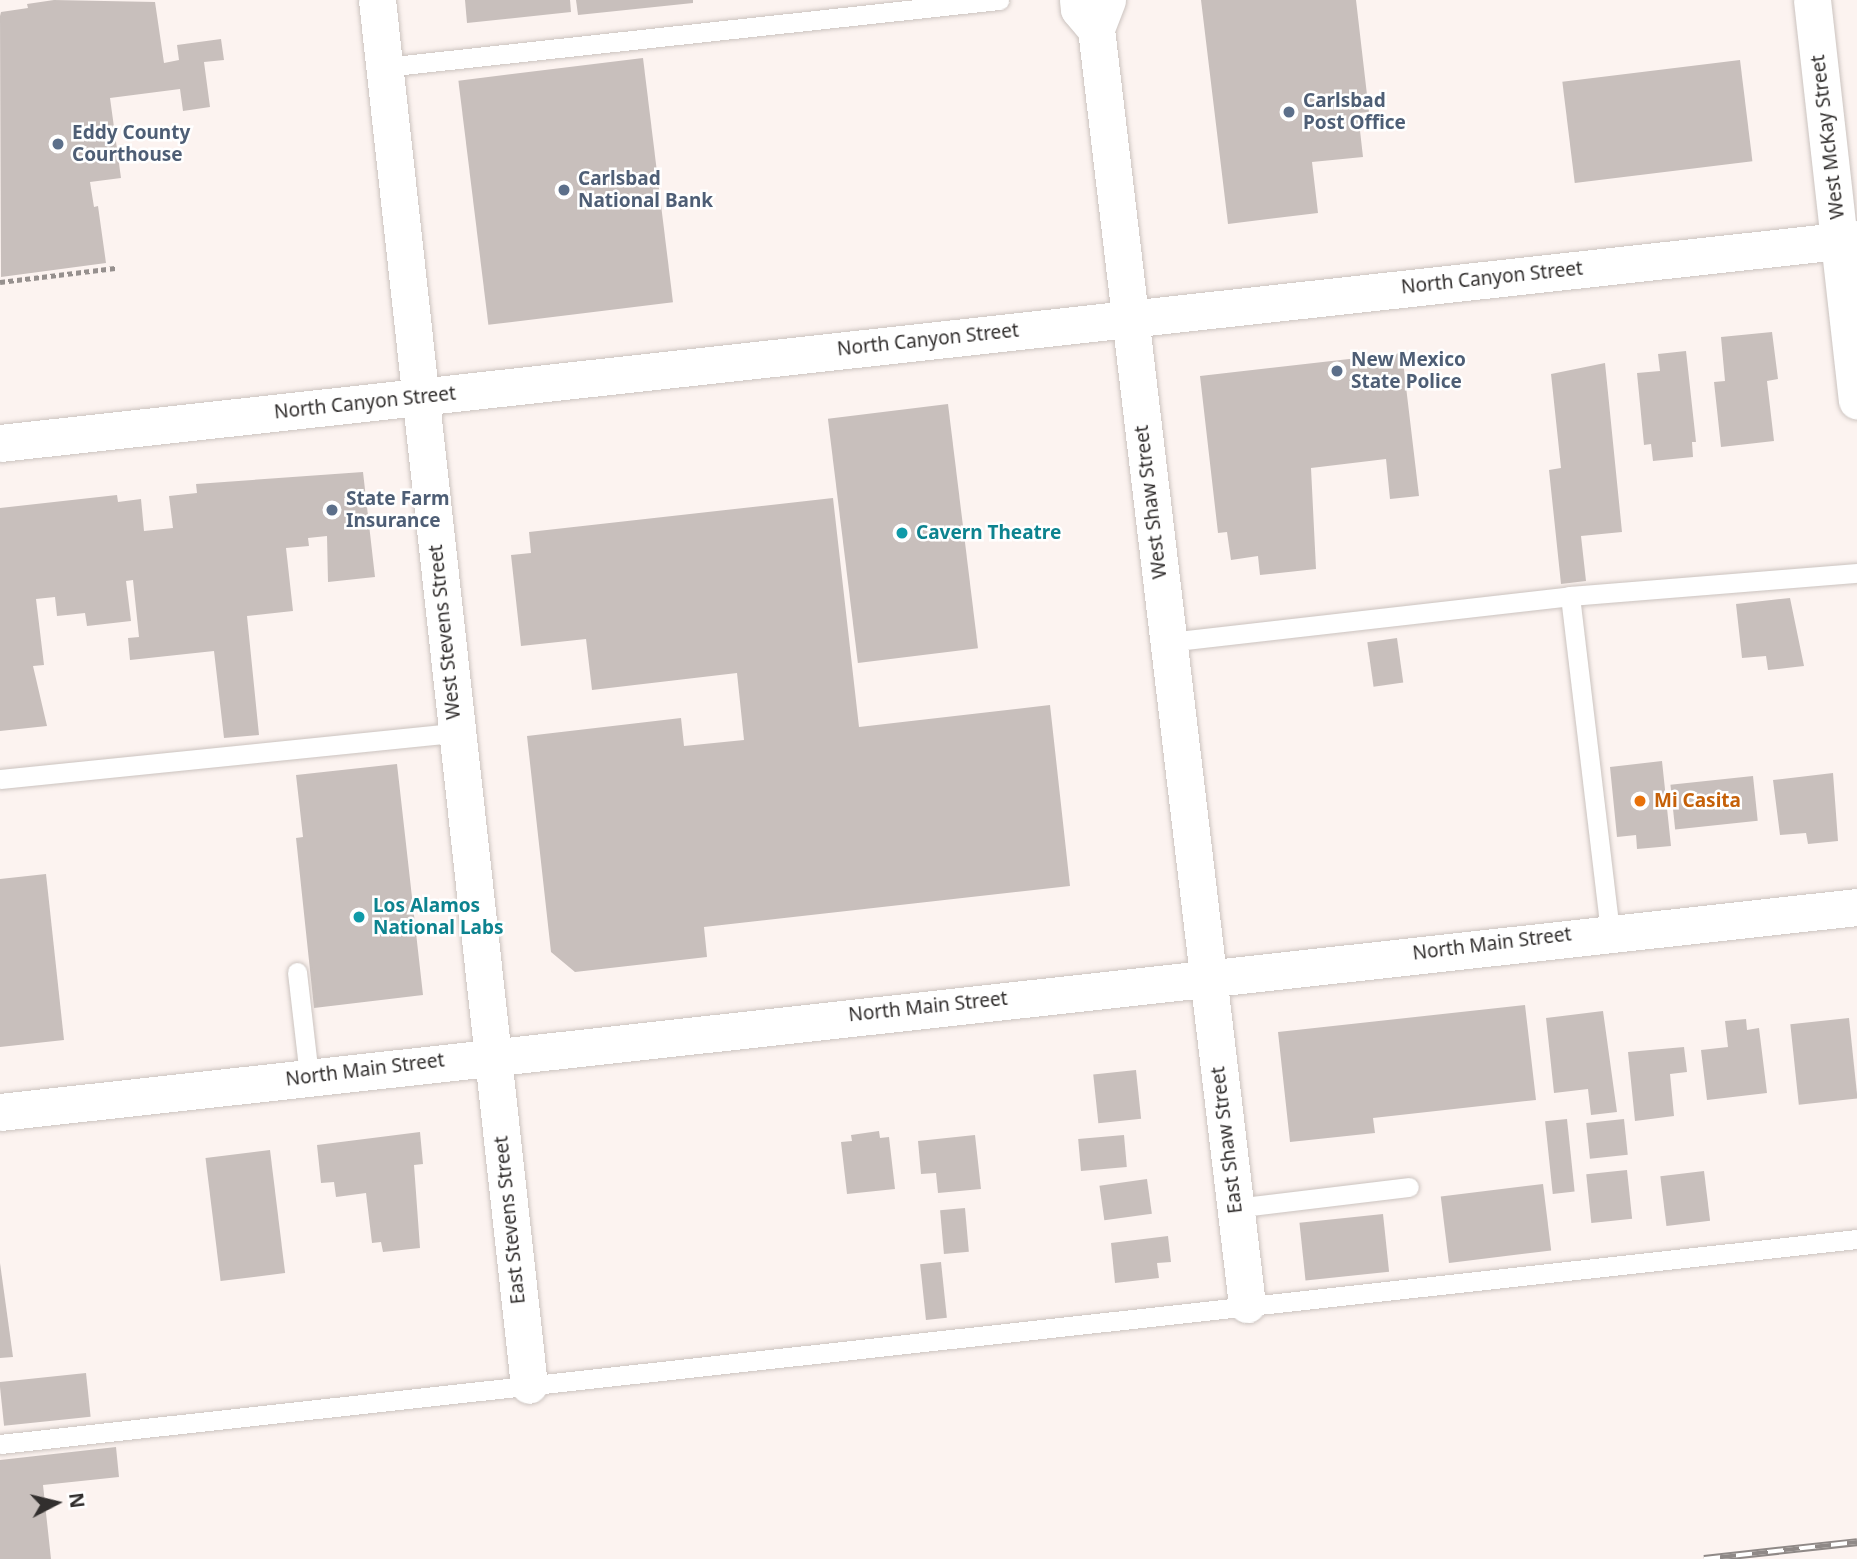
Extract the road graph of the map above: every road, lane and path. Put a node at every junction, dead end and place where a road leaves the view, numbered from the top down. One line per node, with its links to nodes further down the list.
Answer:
1 (377, 0): 5 (street, West Stevens Street)
2 (999, 0): 5 (lane)
3 (1812, 0): 6 (street, West McKay Street)
4 (1093, 10): 9 (street, West Shaw Street)
5 (385, 67): 10 (street, West Stevens Street)
6 (1848, 240): 9 (street, North Canyon Street); 11 (street, West McKay Street)
7 (115, 268): 8 (path)
8 (0, 282)
9 (1129, 317): 10 (street, North Canyon Street); 15 (street, West Shaw Street)
10 (421, 397): 12 (street, North Canyon Street); 16 (street, West Stevens Street)
11 (1857, 400)
12 (0, 443)
13 (1857, 573): 14 (lane)
14 (1570, 596): 15 (lane); 19 (lane)
15 (1168, 642): 21 (street, West Shaw Street)
16 (456, 733): 17 (lane); 22 (street, West Stevens Street)
17 (0, 779)
18 (1857, 906): 19 (street, North Main Street)
19 (1610, 931): 21 (street, North Main Street)
20 (297, 972): 23 (lane)
21 (1207, 976): 22 (street, North Main Street); 26 (street, East Shaw Street)
22 (492, 1056): 23 (street, North Main Street); 29 (street, East Stevens Street)
23 (309, 1076): 24 (street, North Main Street)
24 (0, 1112)
25 (1409, 1187): 26 (lane)
26 (1235, 1209): 28 (street, East Shaw Street)
27 (1857, 1239): 28 (lane)
28 (1247, 1304): 29 (lane)
29 (528, 1385): 30 (lane)
30 (0, 1444)

